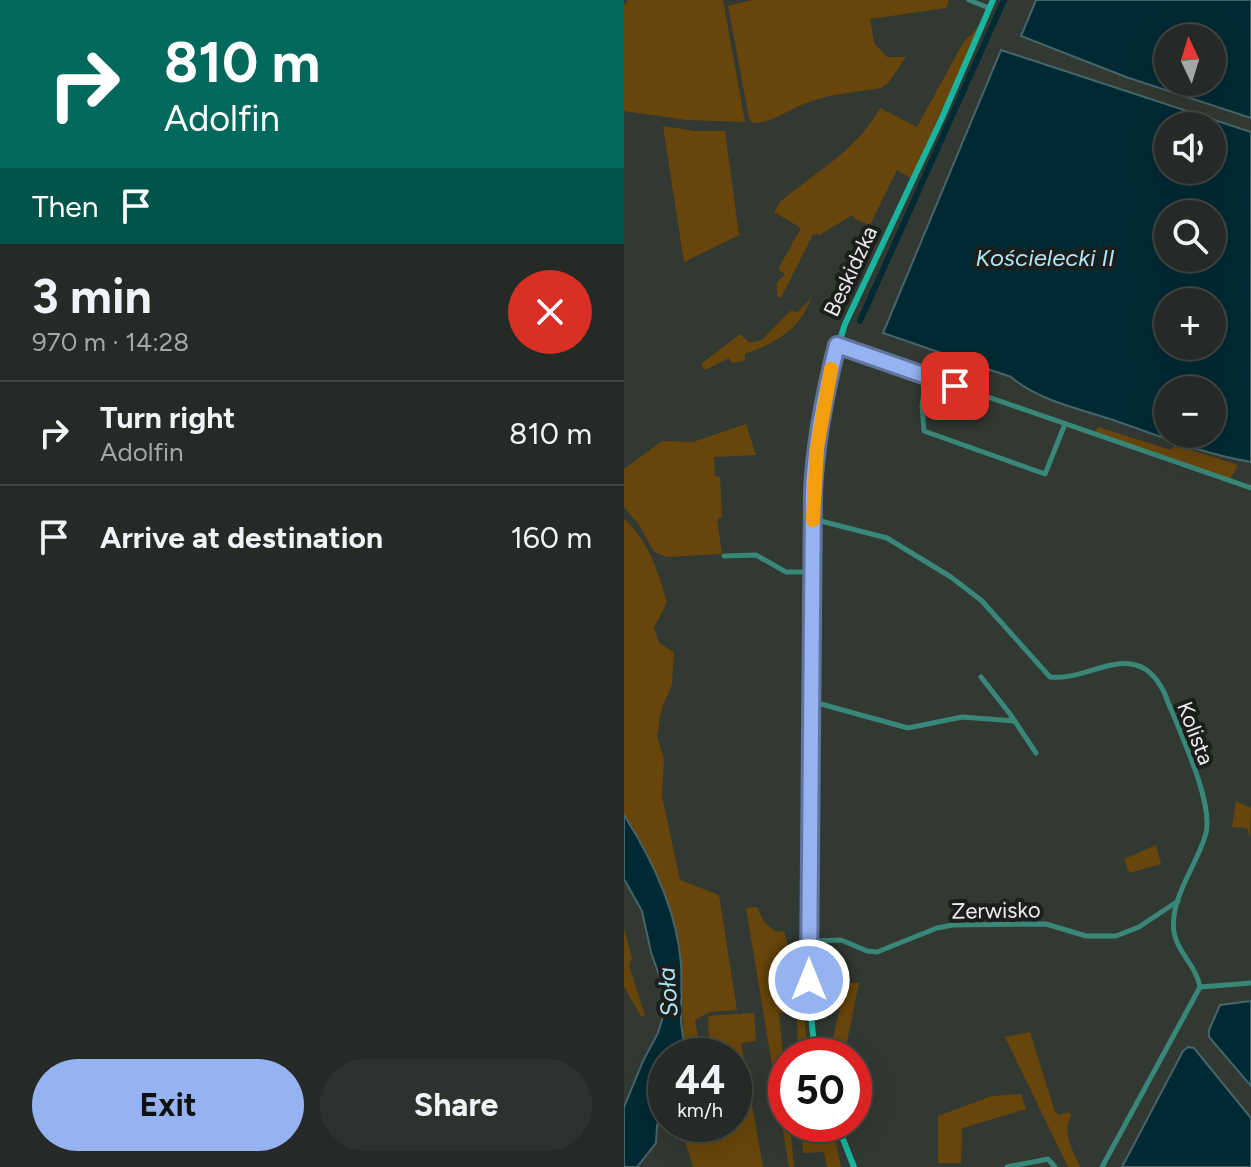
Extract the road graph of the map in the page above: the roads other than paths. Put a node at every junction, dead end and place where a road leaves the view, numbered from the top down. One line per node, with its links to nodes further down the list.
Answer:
1 (969, 0): 3 (street)
2 (993, 0): 3 (main road, Beskidzka)
3 (989, 8): 4 (main road, Beskidzka)
4 (837, 345): 5 (street); 8 (main road, Beskidzka)
5 (927, 376): 6 (street); 6 (street)
6 (1065, 424): 7 (street)
7 (1251, 488)
8 (813, 519): 10 (main road, Beskidzka); 15 (street, Kolista)
9 (724, 556): 10 (street)
10 (812, 572): 12 (main road, Beskidzka)
11 (981, 677): 13 (street)
12 (810, 701): 13 (street); 16 (main road, Beskidzka)
13 (1015, 721): 14 (street)
14 (1036, 753)
15 (1179, 901): 16 (street, Zerwisko); 18 (street, Kolista)
16 (809, 941): 19 (main road, Beskidzka)
17 (1251, 983): 18 (street)
18 (1200, 987): 24 (street)
19 (813, 1038)
20 (844, 1142): 21 (main road)
21 (854, 1167)
22 (1007, 1167): 23 (street)
23 (1055, 1167)
24 (1102, 1167)

